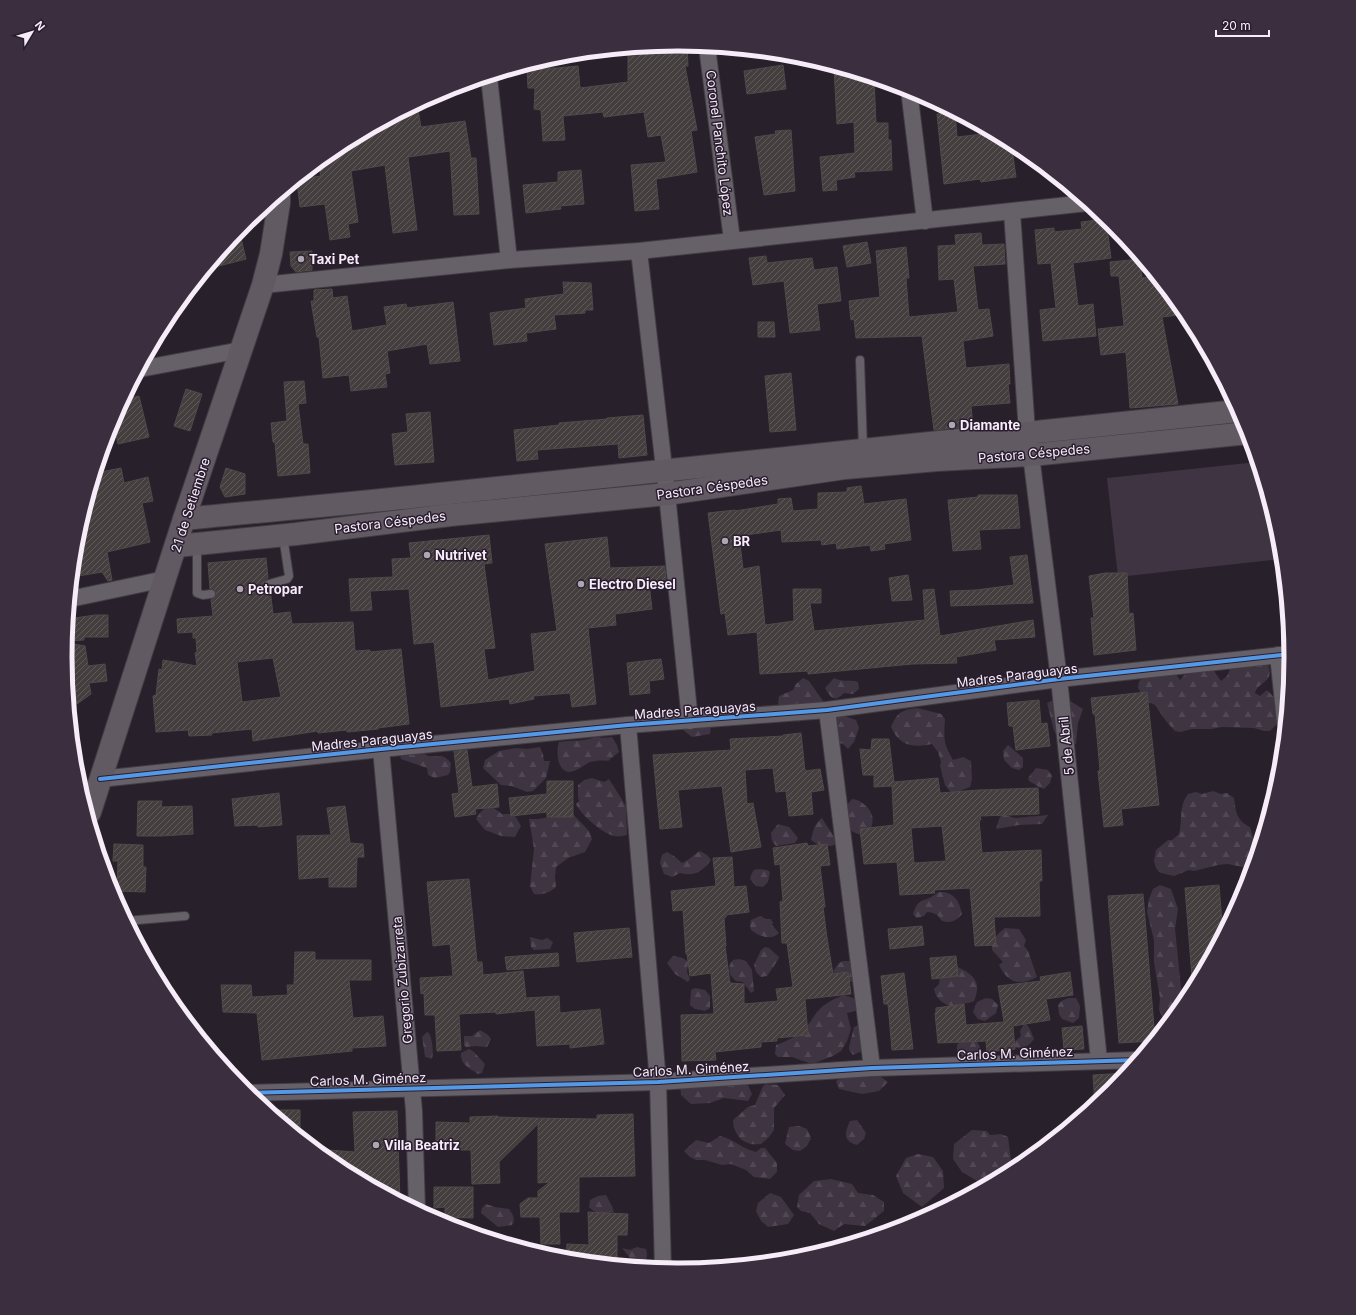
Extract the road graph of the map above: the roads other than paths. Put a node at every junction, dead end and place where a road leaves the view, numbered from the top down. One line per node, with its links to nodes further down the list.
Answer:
1 (709, 52): 8 (street, Coronel Panchito López)
2 (489, 81): 10 (street)
3 (911, 97): 7 (street)
4 (279, 201): 11 (main road, 21 de Setiembre)
5 (1080, 204): 6 (street)
6 (1012, 212): 7 (street); 16 (street, 5 de Abril)
7 (925, 221): 8 (street)
8 (732, 240): 9 (street)
9 (639, 251): 10 (street); 20 (street)
10 (509, 260): 11 (street)
11 (263, 285): 12 (main road, 21 de Setiembre)
12 (241, 350): 14 (street); 25 (main road, 21 de Setiembre)
13 (860, 360): 18 (lane)
14 (145, 368)
15 (1232, 412): 16 (main road, Pastora Céspedes)
16 (1027, 432): 18 (main road, Pastora Céspedes); 19 (street, 5 de Abril)
17 (1241, 434): 19 (main road, Pastora Céspedes)
18 (863, 449): 20 (main road, Pastora Céspedes)
19 (1031, 455): 22 (main road, Pastora Céspedes); 33 (street, 5 de Abril)
20 (663, 470): 21 (main road, Pastora Céspedes); 22 (street)
21 (446, 494): 23 (main road, Pastora Céspedes); 24 (main road)
22 (666, 494): 24 (main road, Pastora Céspedes); 35 (street)
23 (292, 508): 25 (main road, Pastora Céspedes); 26 (main road)
24 (450, 515): 26 (main road, Pastora Céspedes)
25 (184, 519): 27 (main road, 21 de Setiembre)
26 (290, 535): 27 (main road, Pastora Céspedes); 29 (lane)
27 (187, 545): 28 (main road, 21 de Setiembre); 30 (lane)
28 (165, 579): 31 (street); 38 (main road, 21 de Setiembre)
29 (269, 584)
30 (211, 594)
31 (75, 597)
32 (1284, 654): 33 (street, Madres Paraguayas)
33 (1059, 679): 34 (street, Madres Paraguayas); 42 (street, 5 de Abril)
34 (827, 710): 35 (street, Madres Paraguayas); 44 (street)
35 (690, 721): 36 (street, Madres Paraguayas)
36 (628, 725): 37 (street, Madres Paraguayas); 45 (street)
37 (382, 749): 38 (street, Madres Paraguayas); 46 (street, Gregorio Zubizarreta)
38 (100, 779): 39 (main road, 21 de Setiembre)
39 (90, 807)
40 (185, 916): 41 (lane)
41 (132, 921)
42 (1099, 1060): 43 (street, Carlos M. Giménez); 44 (street, Carlos M. Giménez)
43 (1131, 1060)
44 (872, 1068): 45 (street, Carlos M. Giménez)
45 (658, 1082): 46 (street, Carlos M. Giménez); 49 (street)
46 (411, 1088): 47 (street, Carlos M. Giménez); 48 (street, Gregorio Zubizarreta)
47 (256, 1093)
48 (417, 1204)
49 (663, 1264)

